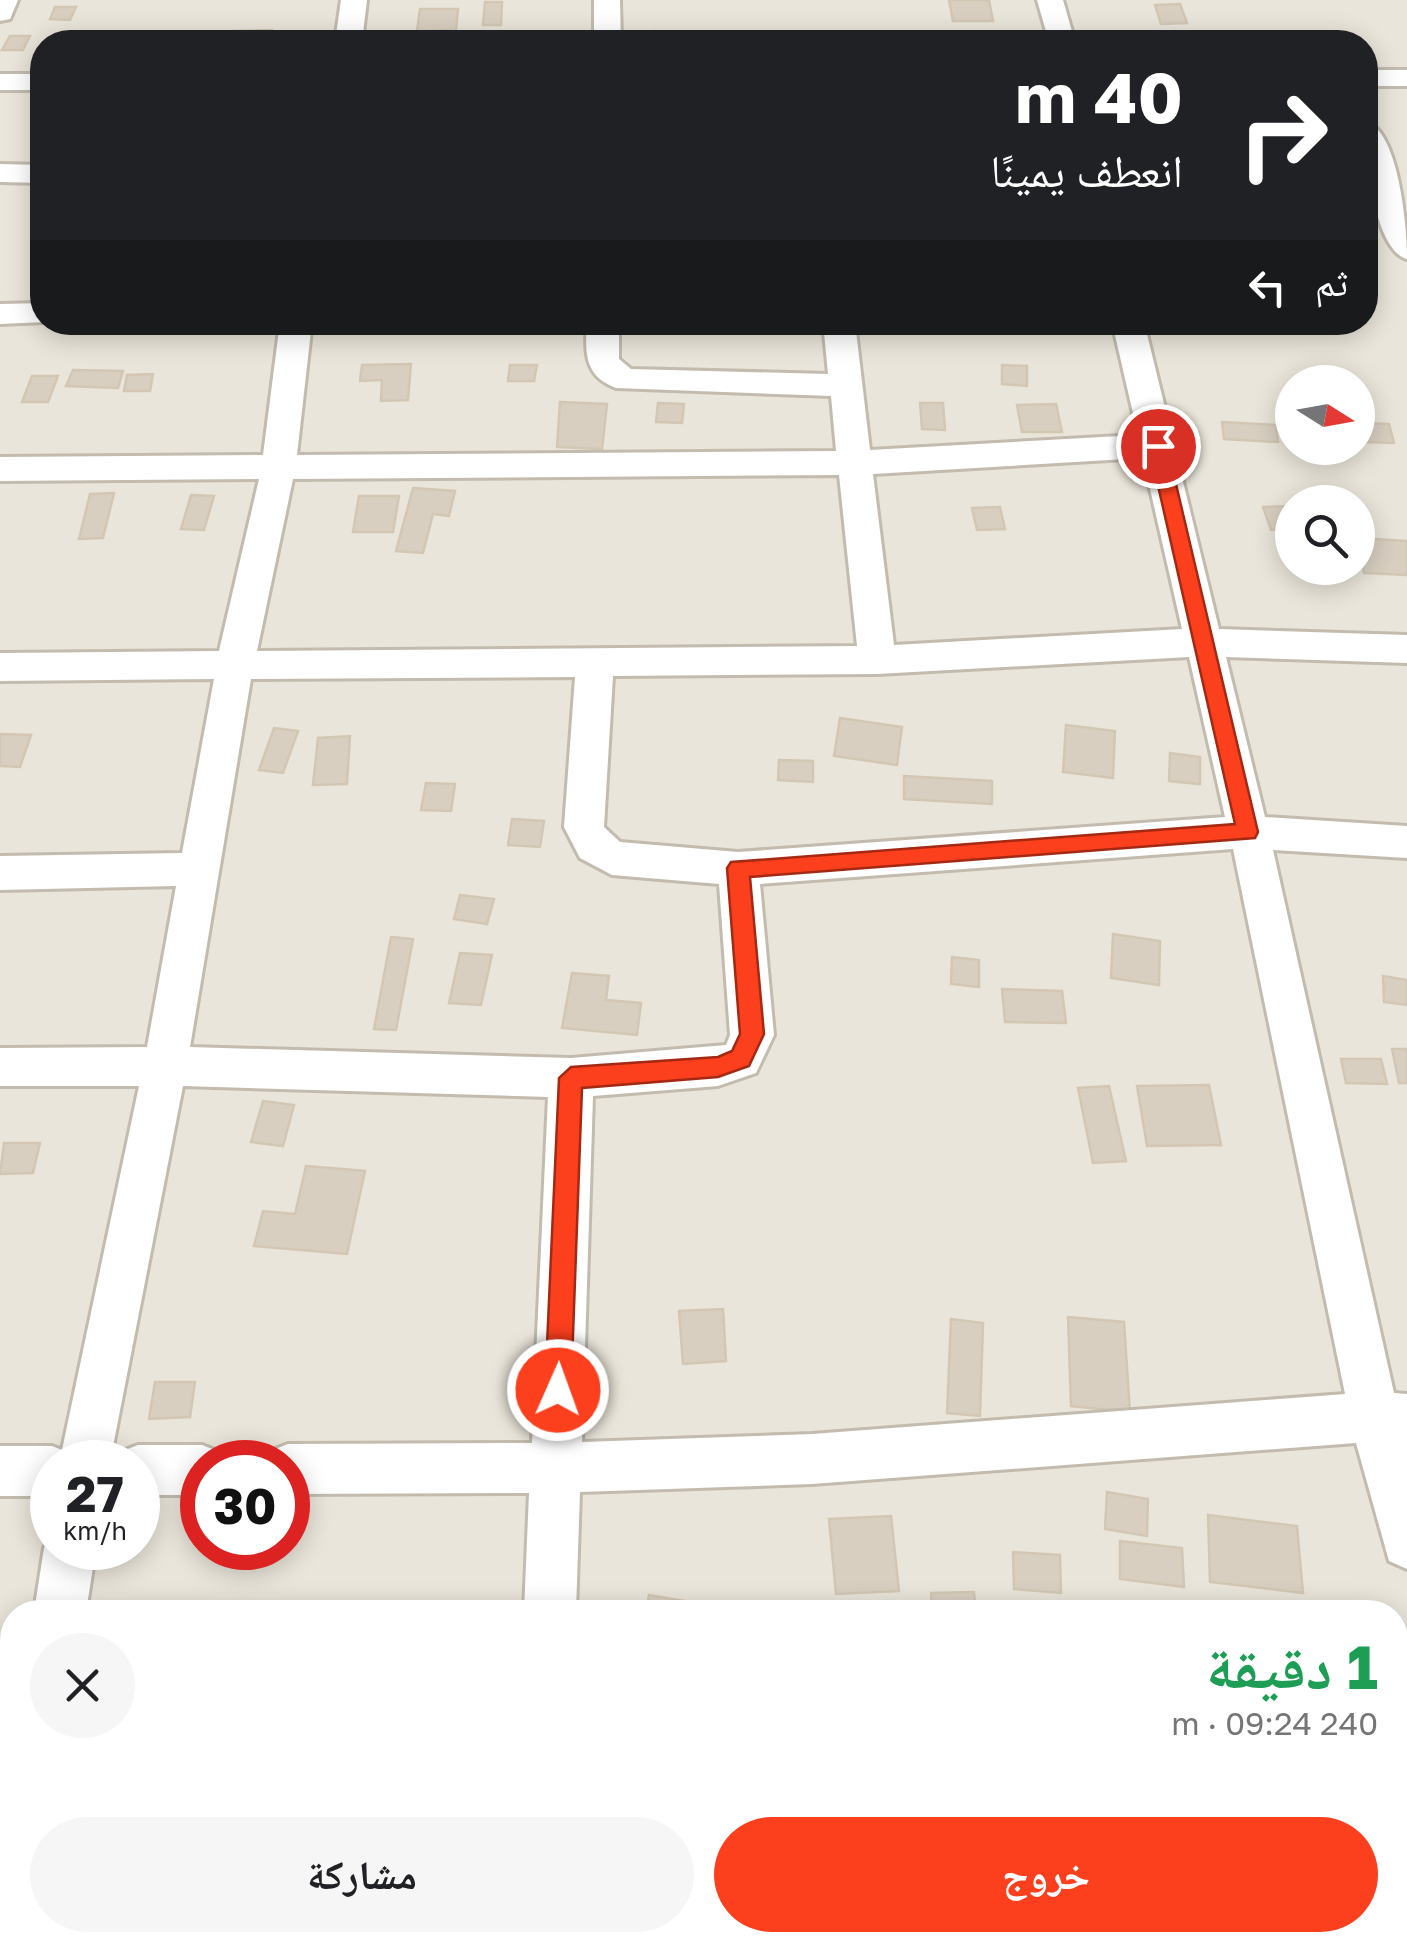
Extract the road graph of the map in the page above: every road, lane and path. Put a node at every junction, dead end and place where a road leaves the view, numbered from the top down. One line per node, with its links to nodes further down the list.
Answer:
1 (4, 0): 5 (street)
2 (354, 0): 6 (street)
3 (607, 0): 7 (street)
4 (1050, 0): 8 (street)
5 (0, 13)
6 (351, 30)
7 (608, 30)
8 (1059, 30)
9 (1378, 78): 10 (street)
10 (1407, 78)
11 (0, 82): 12 (street)
12 (30, 82)
13 (1378, 167): 16 (street)
14 (0, 173): 15 (street)
15 (30, 174)
16 (1407, 250)
17 (30, 313): 18 (street)
18 (0, 314)
19 (294, 335): 26 (street)
20 (603, 335): 23 (street)
21 (840, 335): 23 (street)
22 (1131, 335): 24 (street)
23 (846, 386): 25 (street)
24 (1158, 446): 25 (street); 28 (street)
25 (854, 462): 26 (street); 30 (street)
26 (278, 466): 27 (street); 32 (street)
27 (0, 469)
28 (1202, 642): 29 (street); 30 (street); 34 (street)
29 (1407, 650)
30 (877, 660): 31 (street)
31 (595, 662): 32 (street); 36 (street)
32 (235, 665): 33 (street); 37 (street)
33 (0, 667)
34 (1248, 832): 35 (street); 36 (street); 42 (street)
35 (1407, 842)
36 (738, 868): 41 (street)
37 (198, 869): 38 (street); 39 (street)
38 (0, 873)
39 (165, 1066): 40 (street); 41 (street); 43 (street)
40 (0, 1067)
41 (571, 1078): 44 (street)
42 (1391, 1418): 44 (street); 48 (street)
43 (89, 1440)
44 (555, 1468): 47 (street); 51 (street)
45 (0, 1470): 46 (street)
46 (30, 1470)
47 (310, 1470)
48 (1407, 1544)
49 (67, 1570): 50 (street)
50 (62, 1600)
51 (550, 1600)

